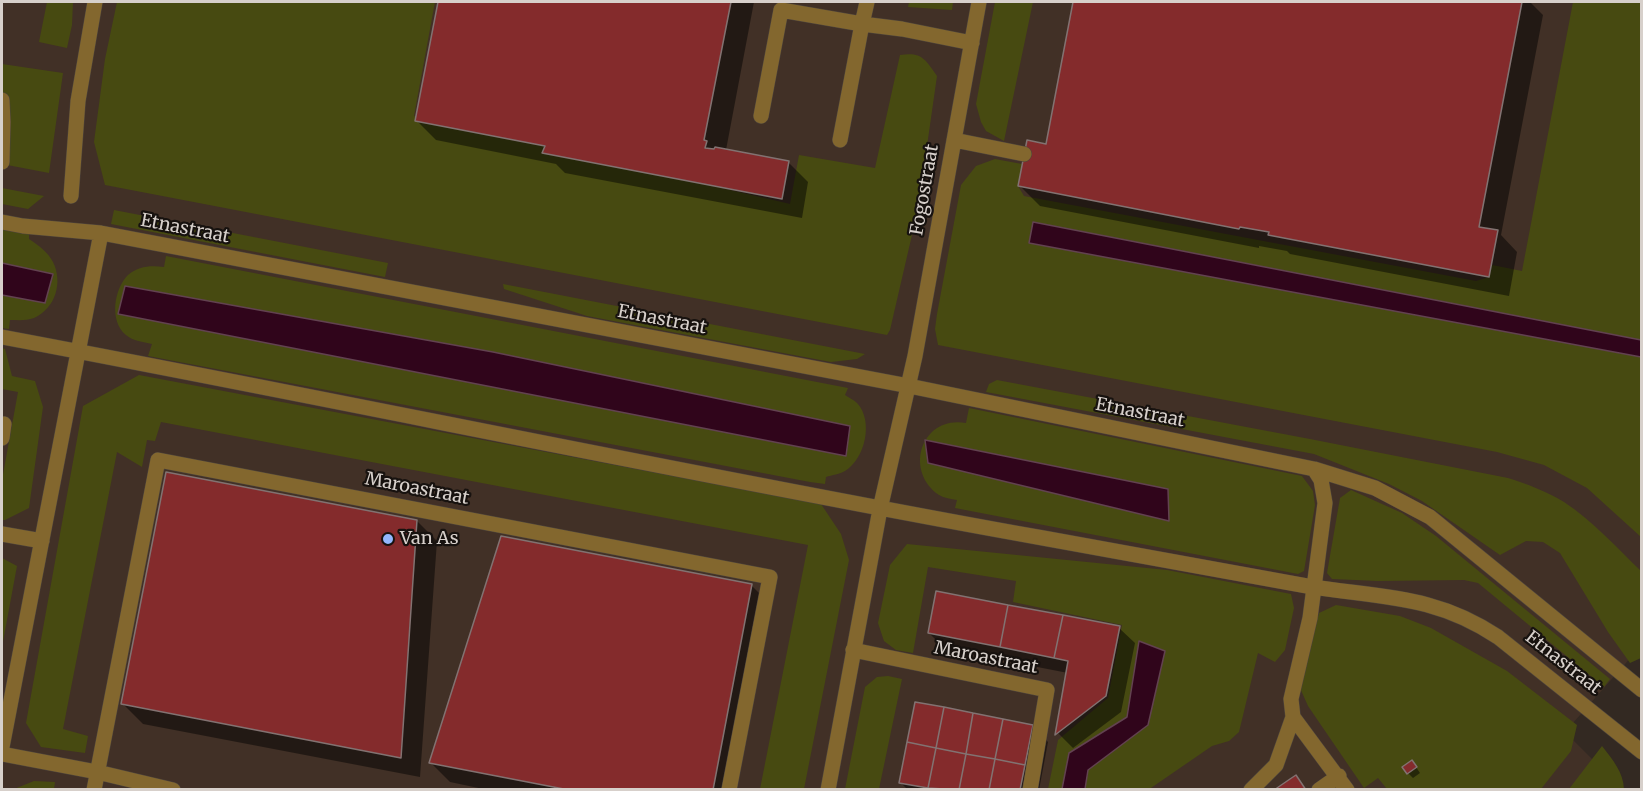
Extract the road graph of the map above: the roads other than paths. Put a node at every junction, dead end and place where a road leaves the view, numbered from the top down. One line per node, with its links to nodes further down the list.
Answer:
1 (95, 2): 12 (street)
2 (867, 2): 4 (street)
3 (979, 2): 5 (street, Fogostraat)
4 (862, 24): 5 (street); 7 (street); 8 (street)
5 (972, 43): 9 (street, Fogostraat)
6 (2, 100): 11 (street)
7 (761, 116)
8 (840, 140)
9 (954, 140): 10 (street); 17 (street, Fogostraat)
10 (1024, 154)
11 (2, 162)
12 (71, 196)
13 (2, 222): 14 (street, Etnastraat)
14 (101, 233): 16 (street); 17 (street, Etnastraat)
15 (2, 337): 16 (street, Etnastraat)
16 (79, 351): 19 (street, Etnastraat); 21 (street)
17 (909, 386): 18 (street, Etnastraat); 19 (street, Fogostraat)
18 (1314, 469): 22 (street); 24 (street, Etnastraat)
19 (880, 509): 22 (street, Etnastraat); 23 (street)
20 (2, 534): 21 (street)
21 (42, 541): 26 (street)
22 (1314, 587): 25 (street); 27 (street, Etnastraat)
23 (854, 651): 34 (street); 35 (street, Maroastraat)
24 (1641, 690)
25 (1293, 717): 30 (street); 36 (street)
26 (2, 747)
27 (1641, 752)
28 (2, 754): 29 (street)
29 (97, 772): 31 (street, Maroastraat); 32 (street); 33 (street, Maroastraat)
30 (1339, 776): 37 (street); 38 (street)
31 (93, 789)
32 (173, 789)
33 (729, 789)
34 (828, 789)
35 (1030, 789)
36 (1251, 789)
37 (1319, 789)
38 (1347, 789)

